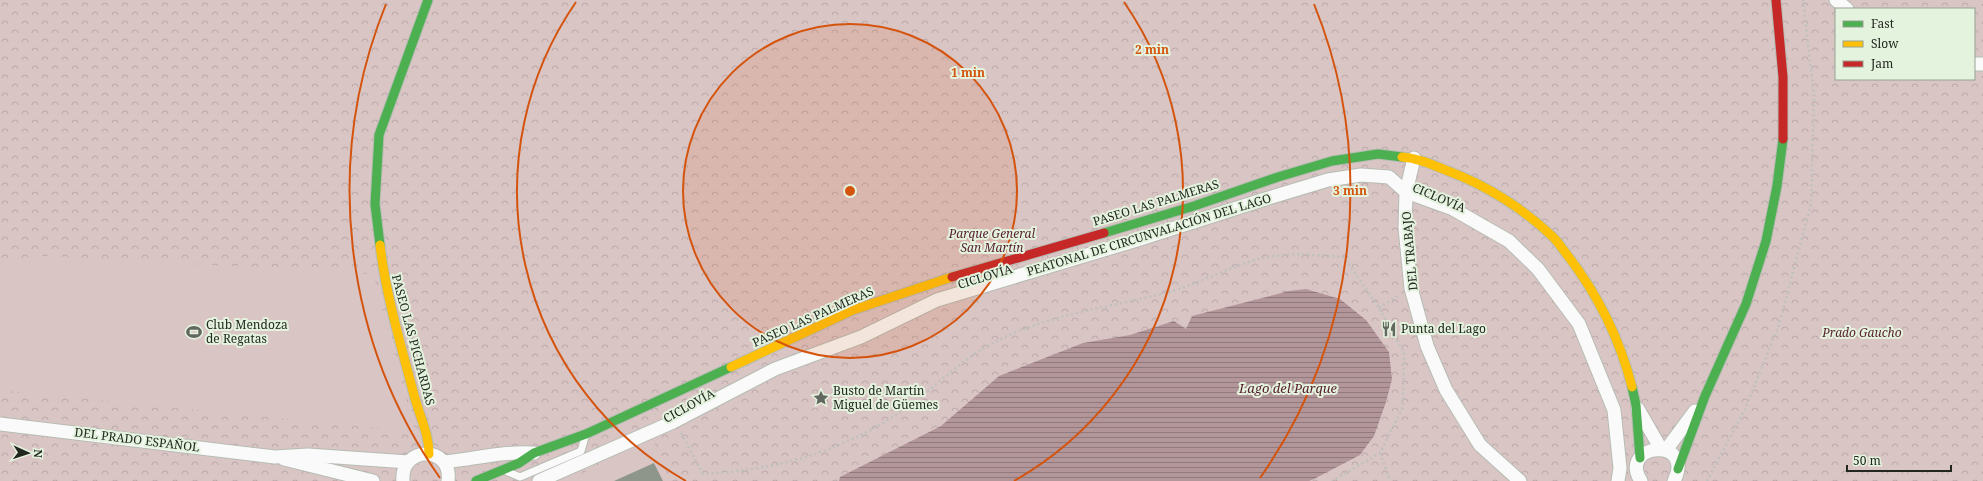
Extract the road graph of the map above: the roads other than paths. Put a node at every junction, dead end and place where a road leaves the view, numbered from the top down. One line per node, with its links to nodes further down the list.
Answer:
1 (428, 0): 13 (street, PASEO LAS PICHARDAS)
2 (1776, 0): 7 (street)
3 (1836, 0): 4 (street)
4 (1846, 8)
5 (1414, 158): 6 (street, DEL TRABAJO); 8 (street, PASEO LAS PALMERAS); 10 (street, PASEO LAS PALMERAS)
6 (1406, 192): 24 (street, PEATONAL DE CIRCUNVALACIÓN DEL LAGO); 25 (street, DEL TRABAJO); 26 (street, PEATONAL DE CIRCUNVALACIÓN DEL LAGO)
7 (1705, 396): 11 (street); 19 (street)
8 (1636, 405): 11 (street); 15 (street, PASEO LAS PALMERAS)
9 (0, 424): 14 (street, DEL PRADO ESPAÑOL)
10 (586, 434): 12 (street, PASEO LAS PALMERAS); 18 (lane)
11 (1664, 450): 15 (street); 19 (street)
12 (534, 452): 17 (street); 18 (street, PASEO LAS PALMERAS)
13 (429, 454): 16 (street); 17 (street)
14 (275, 457): 16 (street, DEL PRADO ESPAÑOL); 20 (street, DEL PRADO ESPAÑOL)
15 (1640, 458): 27 (street)
16 (408, 462): 21 (street)
17 (444, 462): 22 (street)
18 (504, 470): 23 (street, PASEO LAS PALMERAS)
19 (1676, 475)
20 (373, 481)
21 (403, 481)
22 (448, 481)
23 (476, 481)
24 (539, 481)
25 (1520, 481)
26 (1618, 481)
27 (1641, 481)

